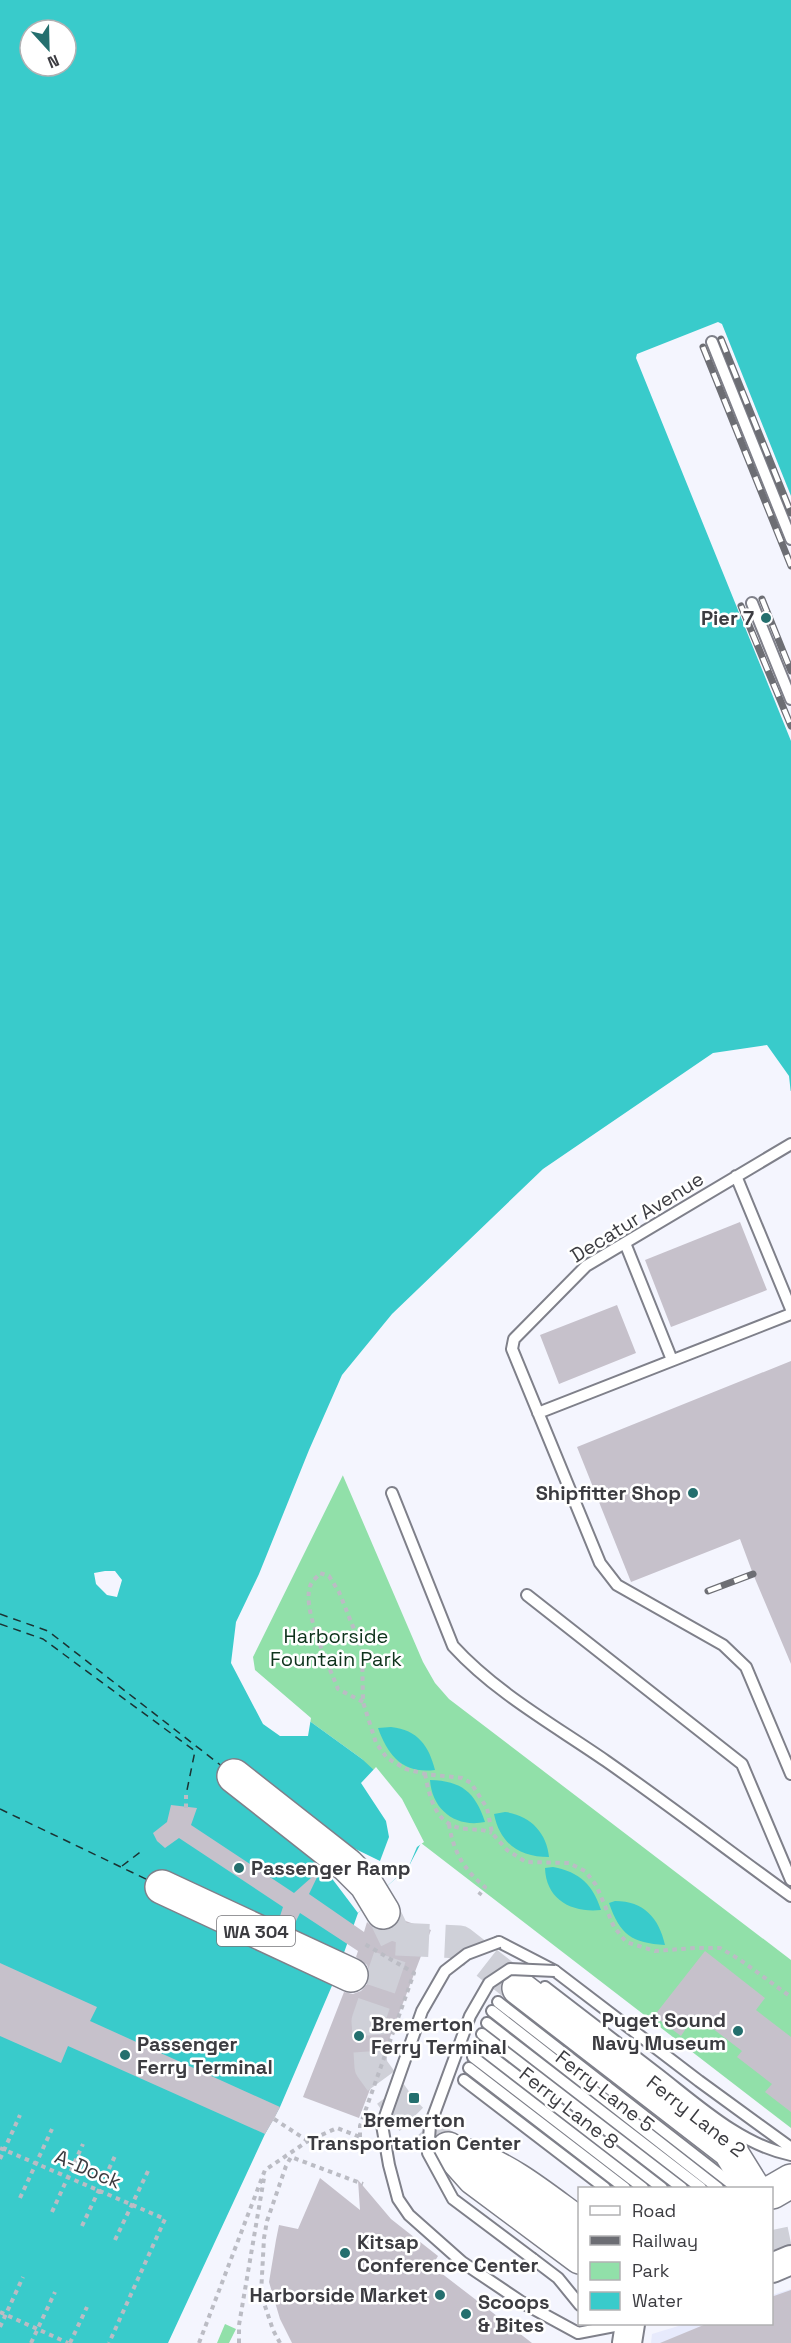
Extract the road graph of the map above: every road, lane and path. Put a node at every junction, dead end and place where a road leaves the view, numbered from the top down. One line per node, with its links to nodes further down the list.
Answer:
1 (711, 342): 2 (lane)
2 (791, 539)
3 (752, 603): 4 (lane)
4 (791, 699)
5 (791, 1144): 6 (lane, Decatur Avenue)
6 (736, 1176): 7 (lane, Decatur Avenue); 8 (lane)
7 (625, 1243): 10 (lane); 11 (lane, Decatur Avenue)
8 (791, 1309)
9 (791, 1314): 10 (lane)
10 (672, 1360): 11 (lane)
11 (538, 1413): 16 (lane, Decatur Avenue)
12 (392, 1493): 25 (lane)
13 (527, 1595): 22 (lane)
14 (363, 1702): 14 (path); 15 (path)
15 (425, 1774): 20 (path); 21 (path)
16 (791, 1774)
17 (234, 1776): 26 (highway)
18 (186, 1795): 19 (path)
19 (186, 1808)
20 (449, 1824): 21 (path); 24 (path)
21 (492, 1833): 31 (path)
22 (791, 1880)
23 (162, 1887): 29 (highway, WA 304)
24 (479, 1895)
25 (791, 1896)
26 (383, 1912)
27 (363, 1942): 42 (path, bridge)
28 (555, 1971): 44 (lane); 81 (lane, bridge); 86 (lane, bridge)
29 (351, 1975)
30 (512, 1996): 40 (lane, Ferry Lane 2); 46 (lane); 61 (lane); 62 (lane); 63 (highway)
31 (791, 1997)
32 (487, 2023): 60 (lane, Ferry Lane 5)
33 (482, 2034): 59 (lane)
34 (478, 2046): 58 (lane)
35 (473, 2057): 57 (lane, Ferry Lane 8)
36 (469, 2068): 56 (lane)
37 (464, 2080): 55 (lane)
38 (20, 2115): 45 (path)
39 (274, 2119): 42 (path)
40 (674, 2122)
41 (52, 2129): 49 (path)
42 (308, 2142): 50 (path)
43 (83, 2144): 52 (path)
44 (791, 2148)
45 (2, 2149): 48 (path); 49 (path, A-Dock)
46 (791, 2155)
47 (115, 2156): 65 (path)
48 (0, 2159)
49 (36, 2163): 52 (path, A-Dock); 67 (path)
50 (266, 2170): 92 (path); 93 (path)
51 (148, 2171): 70 (path)
52 (68, 2177): 65 (path, A-Dock); 72 (path)
53 (791, 2181): 64 (highway)
54 (363, 2184): 94 (path)
55 (604, 2187)
56 (624, 2187)
57 (642, 2187)
58 (661, 2187)
59 (681, 2187)
60 (700, 2187)
61 (748, 2187)
62 (748, 2187)
63 (750, 2187)
64 (768, 2187)
65 (98, 2190): 70 (path, A-Dock); 74 (path)
66 (773, 2195): 68 (highway)
67 (20, 2198)
68 (791, 2199)
69 (773, 2201): 71 (highway)
70 (132, 2204): 75 (path); 91 (path, A-Dock)
71 (791, 2210)
72 (52, 2212)
73 (578, 2224): 76 (highway)
74 (82, 2226)
75 (115, 2240)
76 (578, 2256)
77 (791, 2260): 78 (main road)
78 (773, 2267)
79 (23, 2277): 84 (path)
80 (55, 2292): 88 (path)
81 (578, 2304)
82 (87, 2307): 90 (path)
83 (0, 2312): 84 (path)
84 (6, 2314): 87 (path); 88 (path)
85 (630, 2325): 95 (main road)
86 (596, 2326)
87 (0, 2327)
88 (38, 2329): 89 (path); 90 (path)
89 (31, 2343)
90 (69, 2343)
91 (109, 2343)
92 (199, 2343)
93 (239, 2343)
94 (280, 2343)
95 (627, 2343)

